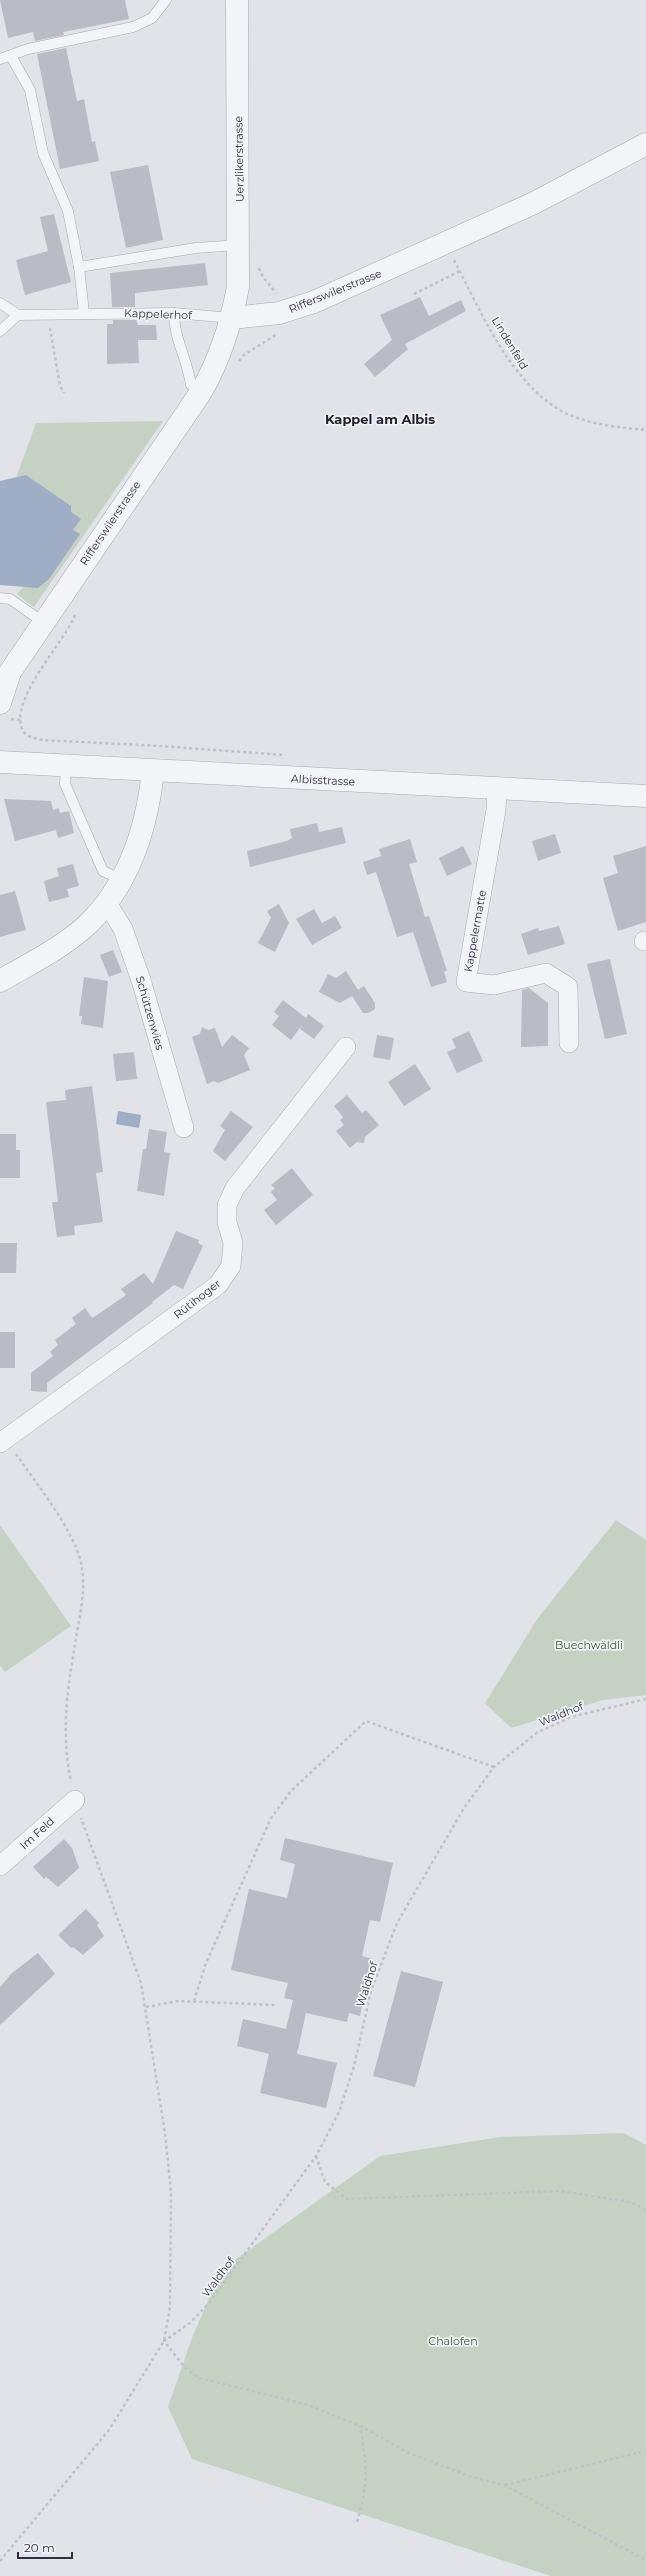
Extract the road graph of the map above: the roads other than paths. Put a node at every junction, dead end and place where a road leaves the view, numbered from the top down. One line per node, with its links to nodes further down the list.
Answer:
1 (166, 0): 3 (lane)
2 (237, 0): 6 (street, Uerzlikerstrasse)
3 (11, 56): 4 (lane); 7 (lane)
4 (0, 59)
5 (646, 144): 12 (street, Rifferswilerstrasse)
6 (239, 245): 7 (lane); 12 (street, Uerzlikerstrasse)
7 (79, 267): 9 (lane)
8 (0, 303): 11 (lane)
9 (84, 313): 10 (lane, Kappelerhof); 11 (lane, Kappelerhof)
10 (174, 313): 12 (lane, Kappelerhof); 14 (lane)
11 (18, 315): 13 (lane)
12 (232, 318): 14 (street, Rifferswilerstrasse)
13 (0, 331)
14 (201, 392): 16 (street, Rifferswilerstrasse)
15 (0, 598): 16 (lane)
16 (43, 622): 17 (street, Rifferswilerstrasse)
17 (0, 703)
18 (0, 762): 19 (street, Albisstrasse)
19 (66, 765): 20 (street, Albisstrasse); 23 (lane)
20 (153, 770): 21 (street, Albisstrasse); 23 (street)
21 (496, 789): 22 (street, Albisstrasse); 26 (street, Kappelermatte)
22 (646, 796)
23 (120, 879): 24 (street)
24 (107, 902): 25 (street); 28 (street, Schützenwies)
25 (0, 981)
26 (569, 1043)
27 (346, 1047): 29 (street, Rütihoger)
28 (184, 1128)
29 (2, 1437)
30 (74, 1800): 31 (street, Im Feld)
31 (0, 1866)

